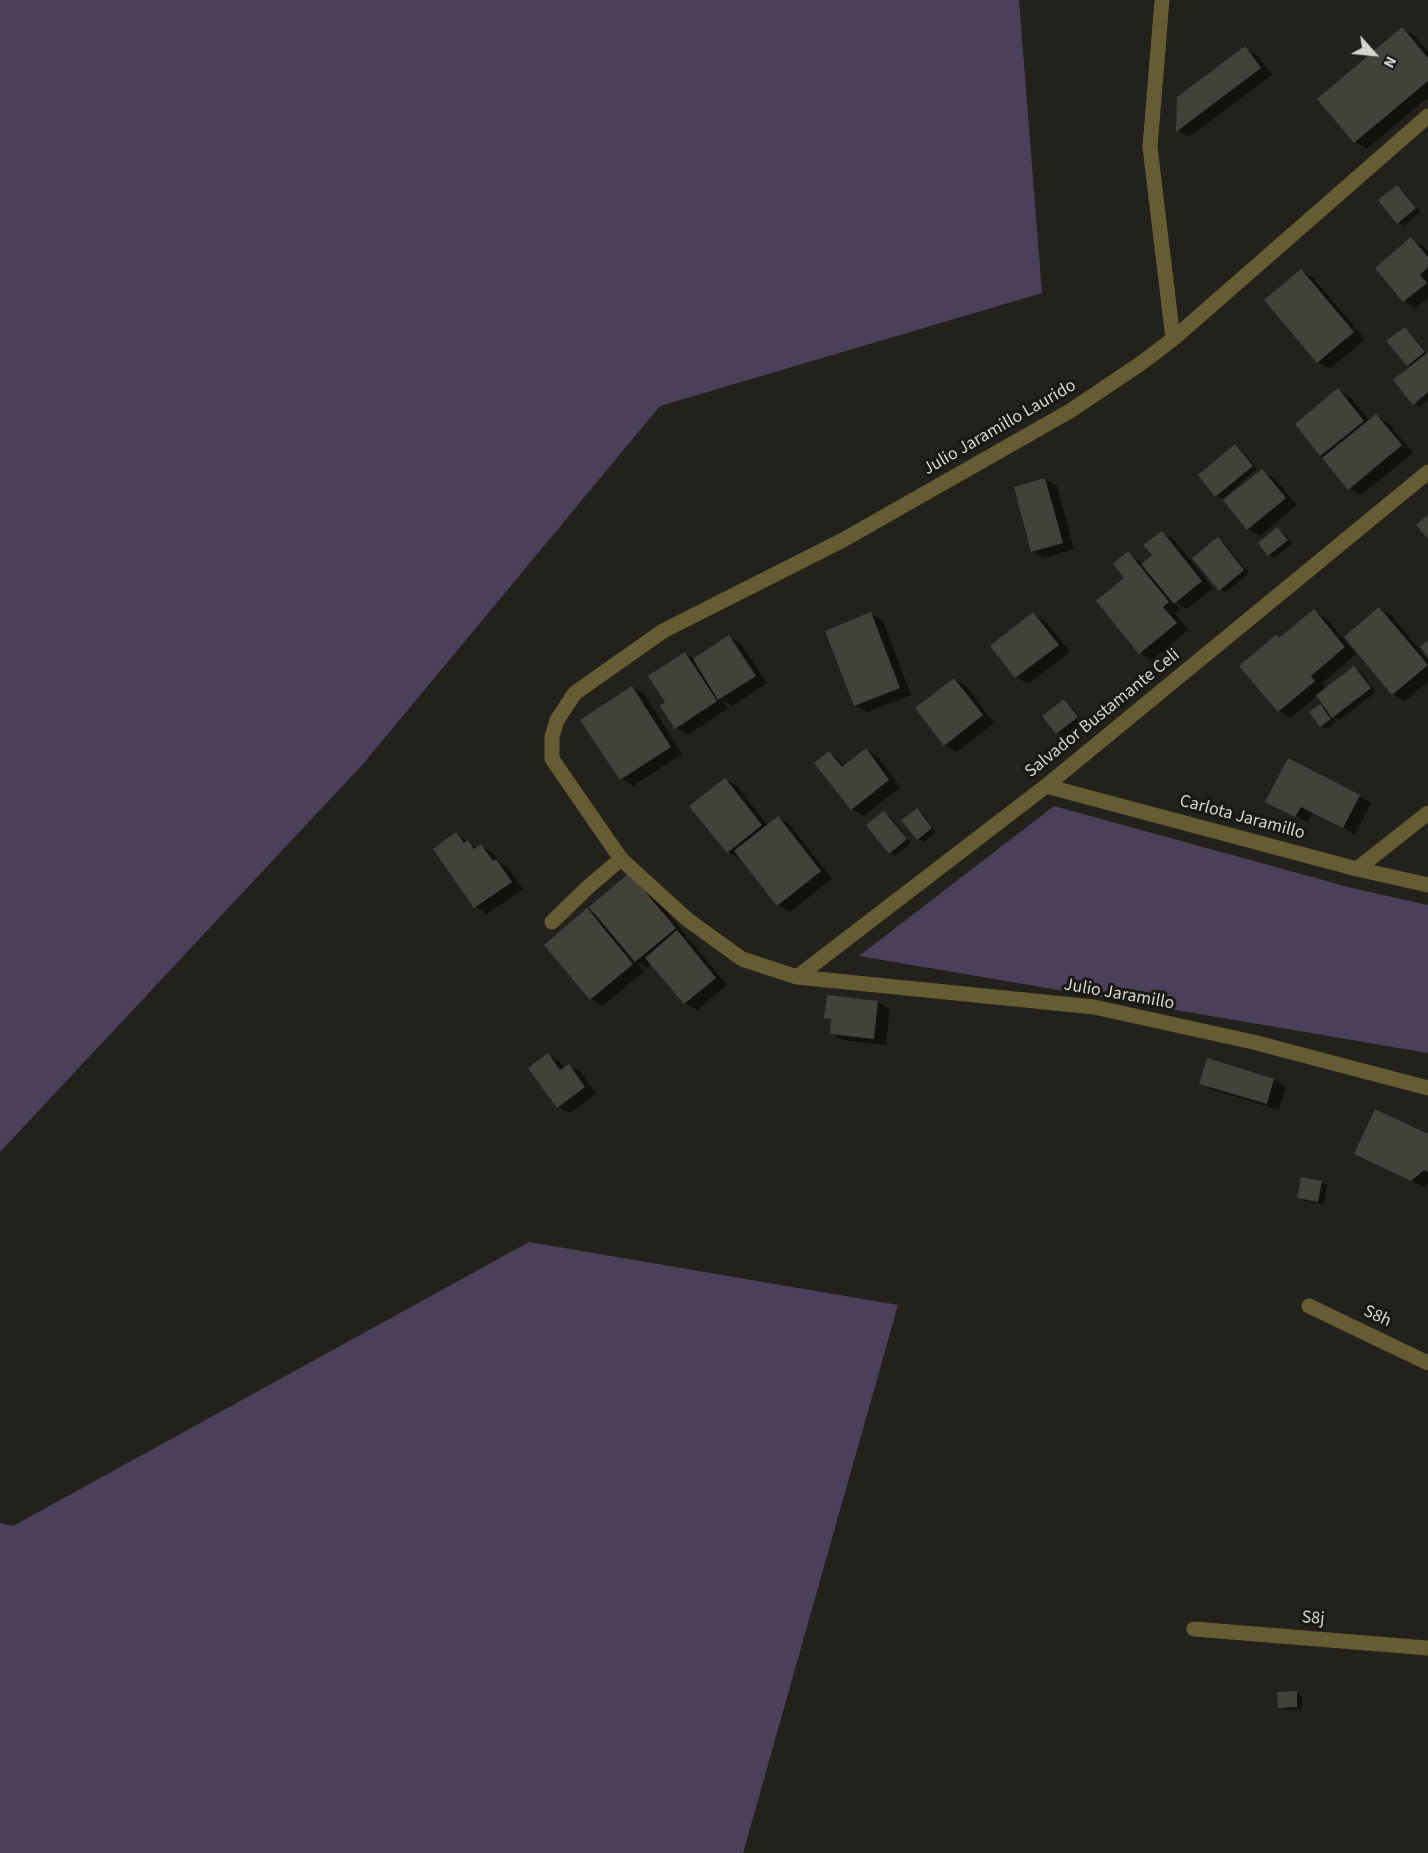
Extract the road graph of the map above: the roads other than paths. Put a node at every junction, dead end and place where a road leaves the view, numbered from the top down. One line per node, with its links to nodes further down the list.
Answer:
1 (1162, 0): 3 (street)
2 (1428, 116): 3 (street, Julio Jaramillo Laurido)
3 (1173, 339): 5 (street, Julio Jaramillo Laurido)
4 (1428, 472): 6 (street, Salvador Bustamante Celi)
5 (557, 720): 8 (street, Julio Jaramillo)
6 (1046, 786): 9 (street, Carlota Jaramillo); 12 (street, Salvador Bustamante Celi)
7 (1428, 813): 9 (street)
8 (621, 859): 11 (street); 12 (street, Julio Jaramillo)
9 (1357, 869): 10 (street, Carlota Jaramillo)
10 (1428, 885)
11 (552, 922)
12 (797, 977): 13 (street, Julio Jaramillo)
13 (1428, 1088)
14 (1309, 1306): 15 (street, S8h)
15 (1428, 1363)
16 (1194, 1629): 17 (street, S8j)
17 (1428, 1648)

